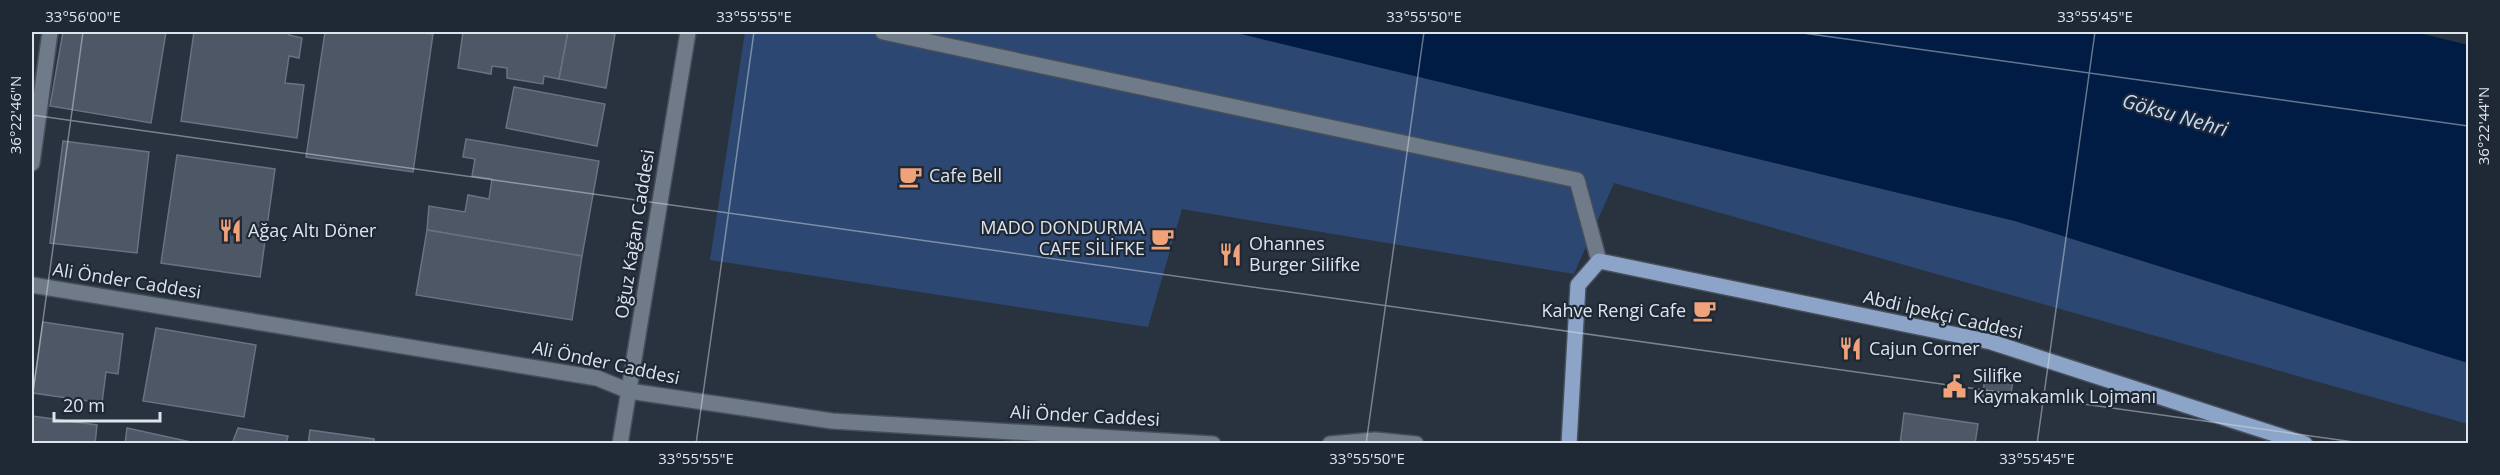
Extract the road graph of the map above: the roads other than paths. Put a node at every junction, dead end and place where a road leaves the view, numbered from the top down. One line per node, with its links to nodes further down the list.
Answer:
1 (50, 32): 4 (street)
2 (688, 32): 7 (street, Oğuz Kağan Caddesi)
3 (883, 32): 5 (street)
4 (32, 163)
5 (1599, 261): 12 (main road); 13 (main road, Abdi İpekçi Caddesi)
6 (32, 285): 7 (street, Ali Önder Caddesi)
7 (628, 391): 8 (street, Oğuz Kağan Caddesi); 9 (street, Ali Önder Caddesi)
8 (620, 444)
9 (1213, 444)
10 (1330, 444): 11 (street)
11 (1416, 444)
12 (1569, 444)
13 (2305, 444)

